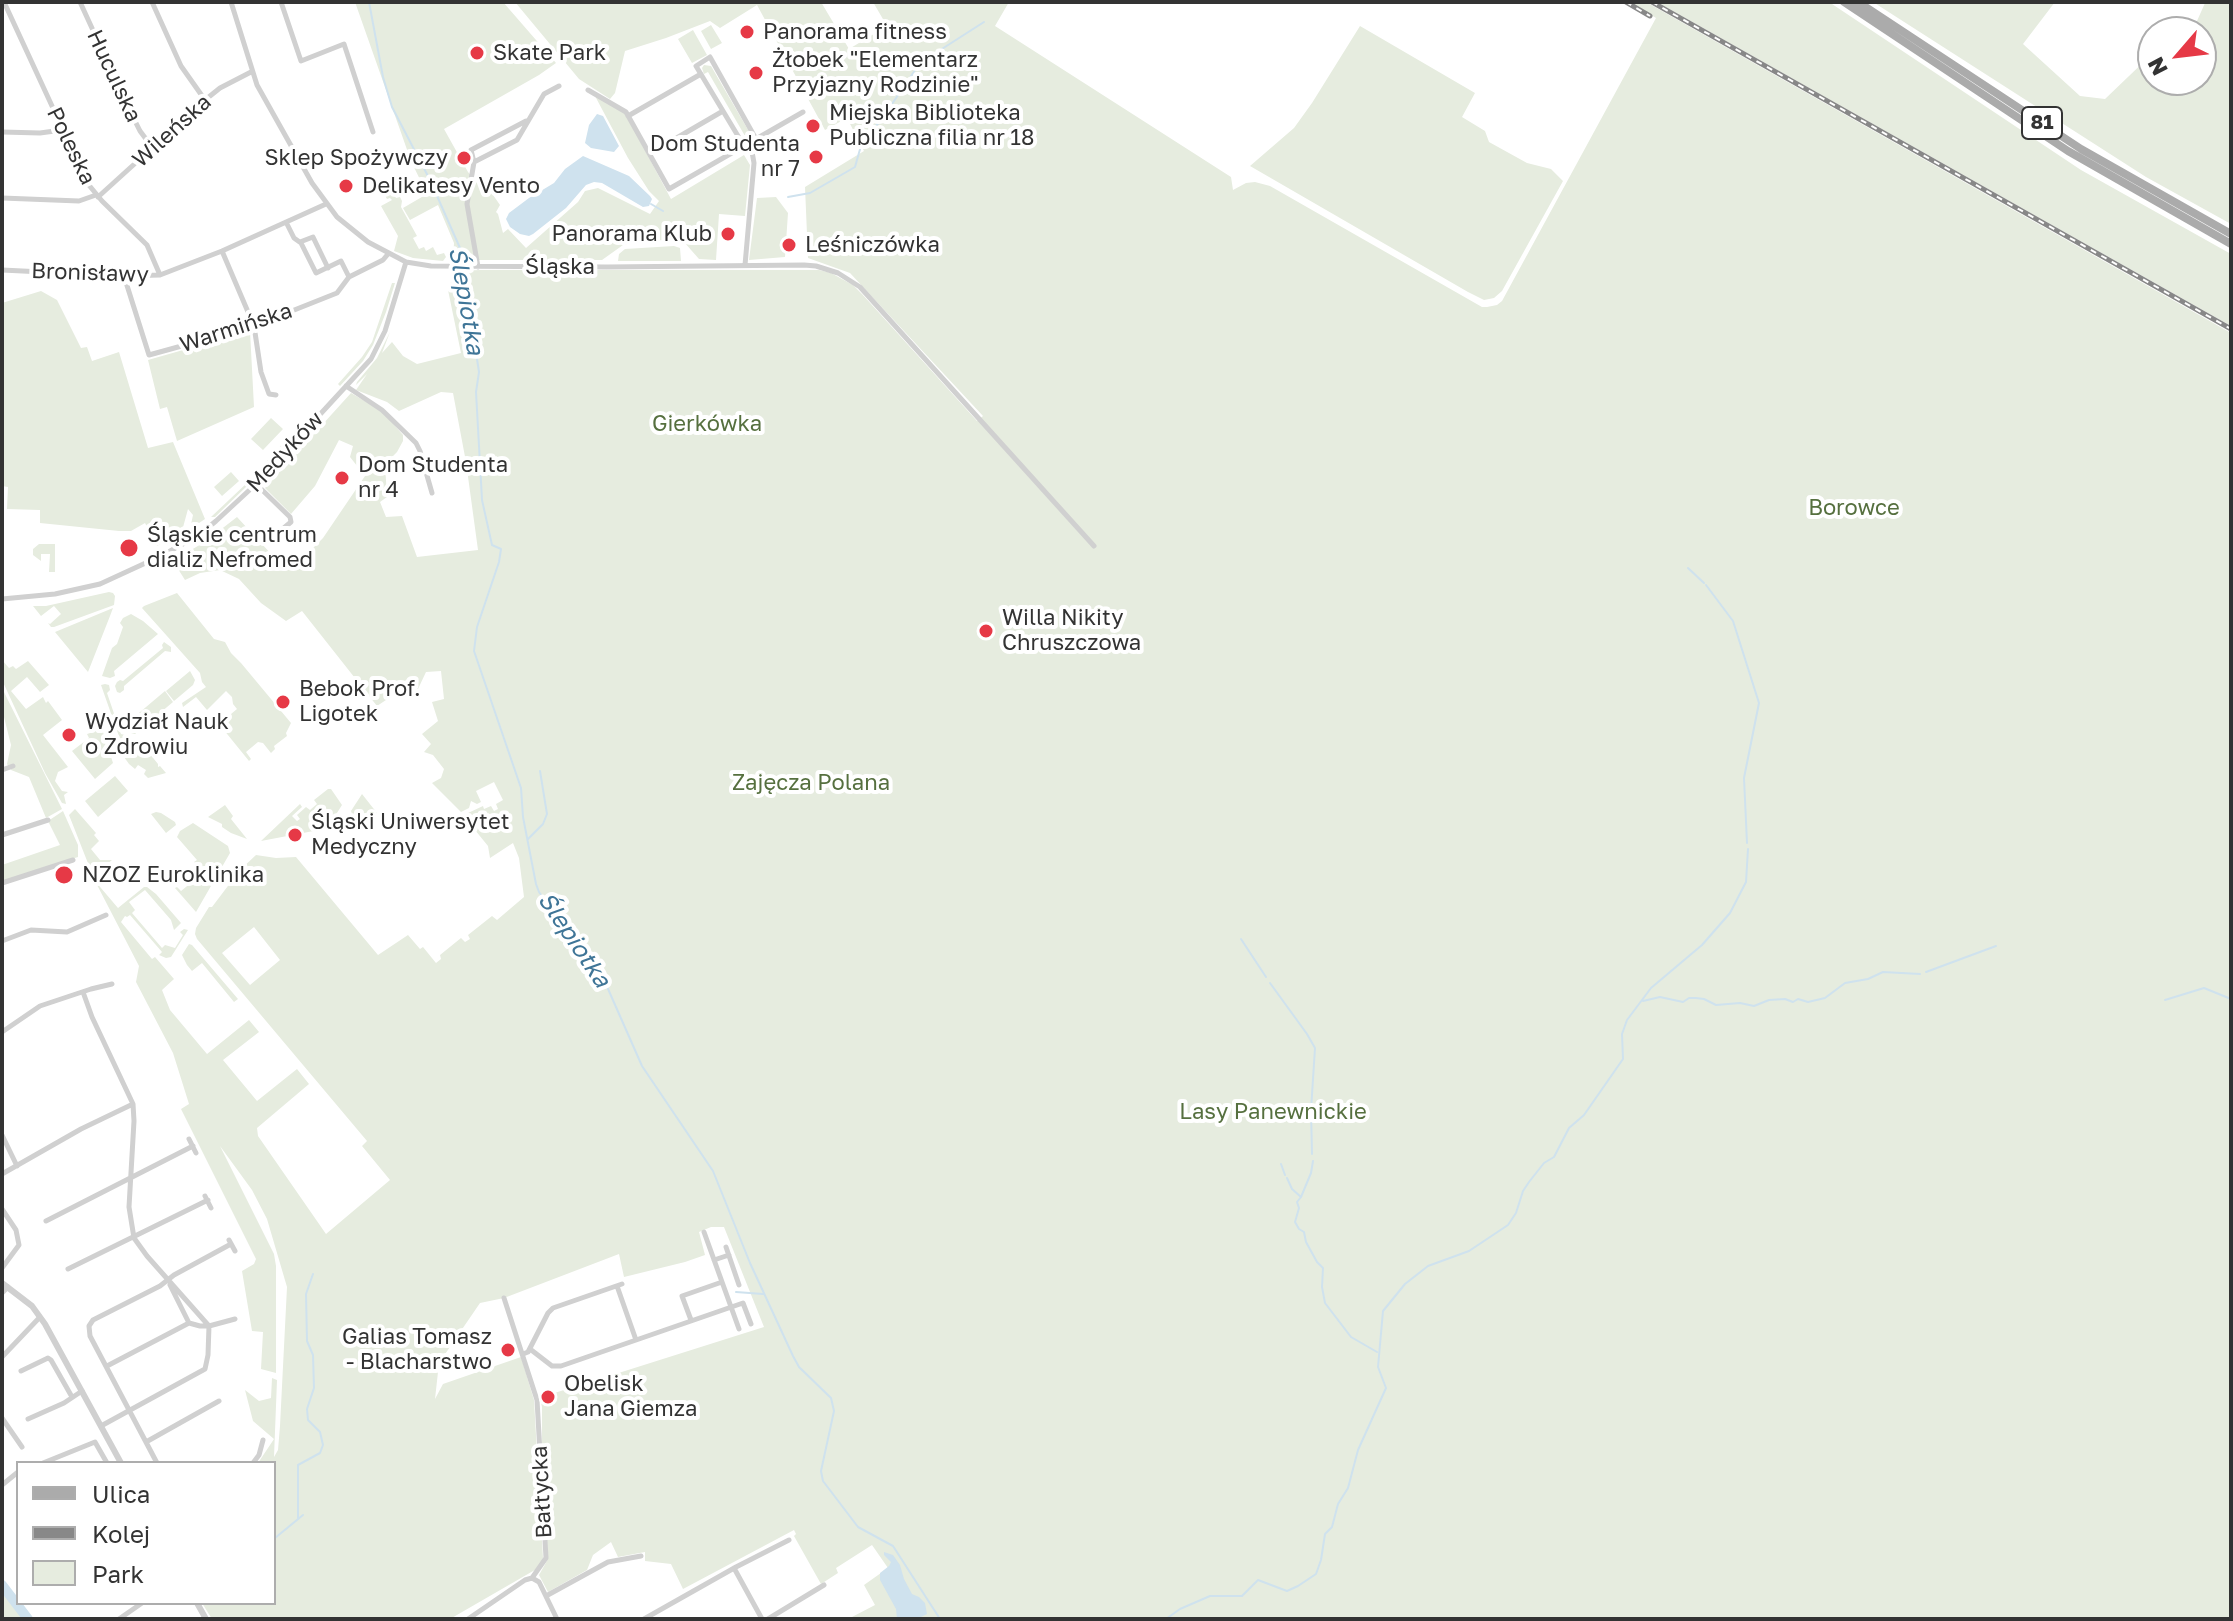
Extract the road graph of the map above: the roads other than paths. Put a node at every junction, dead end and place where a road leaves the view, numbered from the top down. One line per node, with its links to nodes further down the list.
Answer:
1 (4, 2): 17 (street, Poleska)
2 (80, 2): 23 (street, Huculska)
3 (152, 2): 12 (street)
4 (231, 2): 8 (street, Śląska)
5 (281, 2): 19 (street)
6 (1844, 2): 31 (main road, 81)
7 (1858, 2): 29 (main road, 81)
8 (251, 72): 12 (street, Wileńska); 27 (street, Śląska)
9 (701, 74): 13 (street); 15 (street); 20 (street)
10 (559, 86): 16 (street)
11 (588, 90): 15 (street)
12 (205, 100): 23 (street, Wileńska)
13 (723, 111): 21 (street); 22 (street)
14 (803, 112): 20 (street)
15 (627, 114): 22 (street)
16 (529, 120): 24 (street); 24 (street)
17 (62, 130): 18 (street); 25 (street, Poleska)
18 (2, 132)
19 (373, 132)
20 (756, 139): 22 (street)
21 (668, 143)
22 (748, 146): 35 (street)
23 (152, 147): 25 (street, Wileńska)
24 (474, 162): 36 (street)
25 (97, 196): 26 (street); 39 (street, Poleska)
26 (2, 198)
27 (326, 204): 28 (street, Bronisławy); 33 (street, Śląska)
28 (286, 222): 30 (street); 32 (street, Bronisławy)
29 (2231, 234)
30 (300, 242): 37 (street); 37 (street)
31 (2231, 244)
32 (222, 251): 39 (street, Bronisławy); 42 (street)
33 (388, 254): 34 (street, Śląska); 41 (street, Warmińska)
34 (406, 262): 36 (street, Śląska); 43 (street, Medyków)
35 (745, 265): 36 (street, Śląska); 48 (street, Śląska)
36 (478, 267)
37 (328, 268): 41 (street)
38 (2, 270): 40 (street, Bronisławy)
39 (160, 275): 40 (street, Bronisławy)
40 (124, 276): 42 (street, Warmińska)
41 (349, 277): 42 (street, Warmińska)
42 (254, 326): 44 (street)
43 (346, 386): 45 (street, Medyków); 46 (street)
44 (276, 395)
45 (256, 484): 47 (street); 49 (street, Medyków)
46 (432, 493)
47 (273, 537)
48 (1094, 546)
49 (2, 599)
50 (13, 766): 51 (street)
51 (2, 770)
52 (48, 820): 53 (street)
53 (2, 835)
54 (73, 860): 55 (street)
55 (2, 883)
56 (106, 915): 57 (street)
57 (2, 941)
58 (112, 984): 59 (street)
59 (83, 992): 60 (street); 61 (street)
60 (2, 1032)
61 (133, 1104): 66 (street); 68 (street)
62 (2, 1135): 66 (street)
63 (189, 1139): 64 (street)
64 (193, 1146): 65 (street); 68 (street)
65 (196, 1153)
66 (17, 1166): 67 (street)
67 (2, 1174)
68 (130, 1178): 71 (street); 73 (street)
69 (211, 1208): 73 (street)
70 (2, 1209): 78 (street)
71 (46, 1221)
72 (704, 1232): 77 (street)
73 (134, 1238): 79 (street); 80 (street)
74 (726, 1247): 76 (street)
75 (235, 1251): 80 (street)
76 (729, 1255): 77 (street); 83 (street)
77 (714, 1260): 81 (street)
78 (2, 1268)
79 (68, 1269)
80 (169, 1280): 90 (street); 92 (street); 98 (street)
81 (722, 1282): 86 (street); 89 (street)
82 (5, 1285): 84 (street); 87 (street)
83 (739, 1285)
84 (2, 1293)
85 (504, 1298): 96 (street, Bałtycka)
86 (731, 1307): 89 (street); 91 (street); 93 (street)
87 (41, 1316): 97 (street); 100 (street)
88 (235, 1319): 92 (street)
89 (691, 1320): 94 (street)
90 (189, 1323): 92 (street); 98 (street)
91 (751, 1324)
92 (209, 1326): 103 (street)
93 (739, 1329)
94 (636, 1340): 95 (street); 95 (street)
95 (530, 1349): 96 (street)
96 (523, 1354): 118 (street, Bałtycka)
97 (2, 1357)
98 (107, 1366): 103 (street)
99 (21, 1371): 101 (street)
100 (82, 1391): 101 (street); 106 (street)
101 (72, 1397): 105 (street)
102 (219, 1401): 108 (street)
103 (129, 1410): 106 (street); 108 (street)
104 (2, 1418): 109 (street)
105 (28, 1419)
106 (101, 1426): 112 (street)
107 (263, 1440): 114 (street)
108 (146, 1442): 113 (street)
109 (22, 1447)
110 (48, 1461): 111 (street)
111 (106, 1461)
112 (120, 1461)
113 (156, 1461)
114 (254, 1461)
115 (789, 1540): 117 (street)
116 (641, 1556): 120 (street)
117 (734, 1568): 125 (street); 126 (street)
118 (532, 1578): 120 (street); 123 (street)
119 (824, 1585): 126 (street)
120 (546, 1596): 124 (street)
121 (139, 1605): 122 (street)
122 (119, 1619)
123 (468, 1619)
124 (557, 1619)
125 (644, 1619)
126 (765, 1619)

